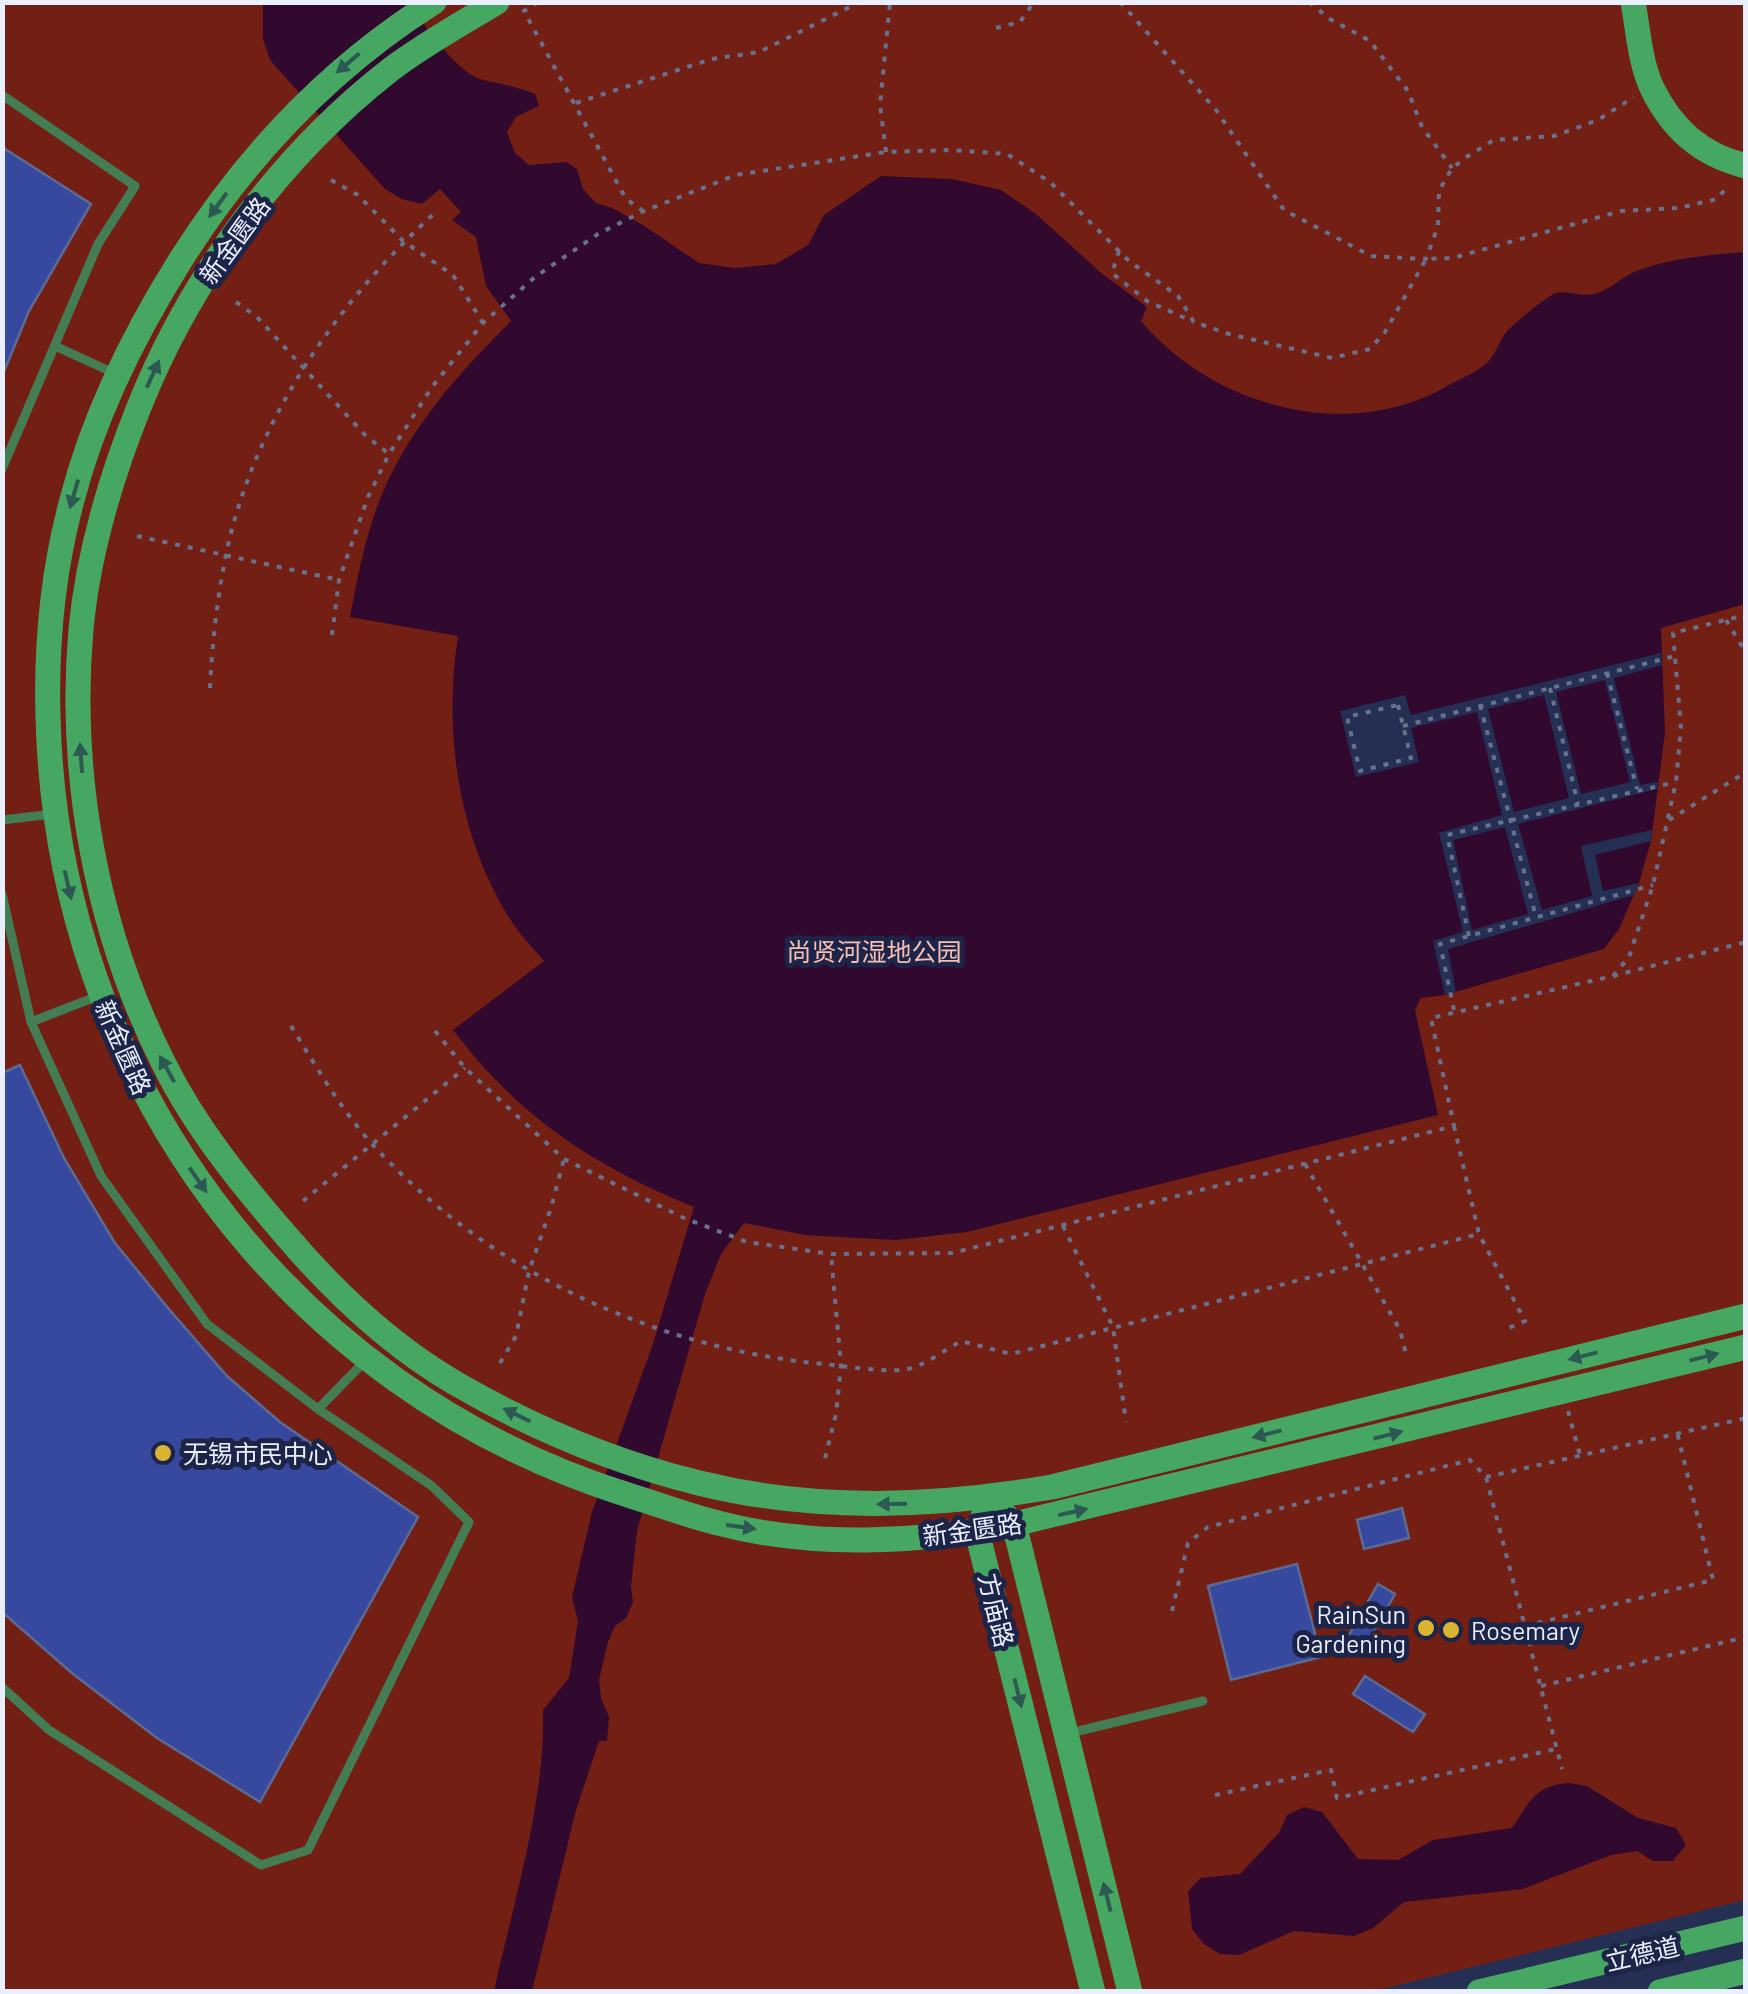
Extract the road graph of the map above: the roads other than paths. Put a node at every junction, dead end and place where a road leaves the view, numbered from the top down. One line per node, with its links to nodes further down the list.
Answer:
1 (497, 2): 9 (street, 新金匮路, one-way to 1)
2 (1634, 2): 5 (street); 5 (street)
3 (430, 5): 7 (street, 新金匮路, one-way to 7)
4 (2, 95): 6 (lane)
5 (1745, 165)
6 (55, 346): 7 (lane); 8 (lane)
7 (117, 375): 9 (street, 新金匮路, one-way to 9)
8 (2, 469)
9 (76, 569): 10 (street, 新金匮路)
10 (68, 618): 11 (street, 新金匮路); 16 (street, 新金匮路, one-way to 10)
11 (53, 814): 12 (lane); 14 (street, 新金匮路, one-way to 14)
12 (2, 820)
13 (2, 894): 15 (lane)
14 (101, 995): 15 (lane); 16 (street, 新金匮路, one-way to 16)
15 (31, 1022): 21 (lane)
16 (241, 1207): 17 (street, 新金匮路); 17 (street, 新金匮路)
17 (267, 1239): 20 (street, 新金匮路); 22 (street, 新金匮路, one-way to 17)
18 (1746, 1316): 22 (street, 新金匮路, one-way to 22)
19 (1746, 1346): 23 (street, 新金匮路, one-way to 19)
20 (367, 1358): 21 (lane); 24 (street, 新金匮路, one-way to 24)
21 (318, 1409): 25 (lane)
22 (990, 1498): 23 (street, 方庙路); 24 (street)
23 (1014, 1524): 24 (street, 新金匮路); 27 (street, 方庙路)
24 (977, 1532): 30 (street, 方庙路, one-way to 30)
25 (2, 1687)
26 (1203, 1701): 27 (lane)
27 (1067, 1733): 31 (street, 方庙路, one-way to 27)
28 (1746, 1928): 32 (street, 立德道)
29 (1746, 1970): 33 (street, 立德道)
30 (1093, 1992)
31 (1130, 1992)
32 (1479, 1992)
33 (1660, 1992)

